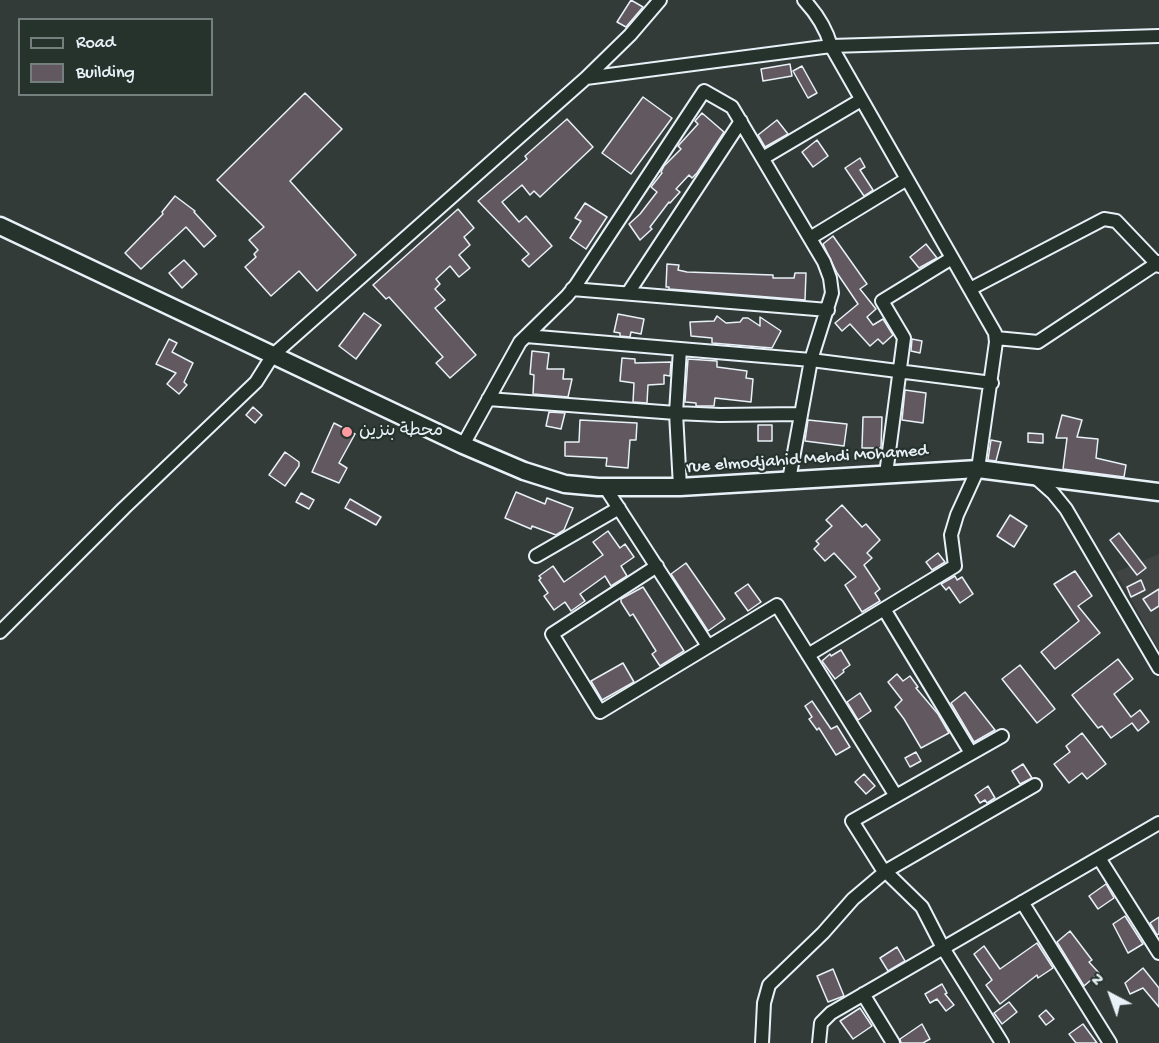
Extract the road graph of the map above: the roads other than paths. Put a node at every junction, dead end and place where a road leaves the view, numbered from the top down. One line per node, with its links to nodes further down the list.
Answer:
1 (660, 0): 5 (street)
2 (804, 0): 4 (street)
3 (1159, 36): 4 (street)
4 (831, 46): 5 (street); 6 (street)
5 (586, 78): 21 (street)
6 (861, 100): 8 (street); 9 (street)
7 (741, 121): 8 (street); 15 (street); 16 (street)
8 (762, 158): 11 (street)
9 (907, 179): 11 (street); 12 (street)
10 (0, 226): 21 (main road, rue elmodjahid Mehdi Mohamed)
11 (810, 238): 17 (street)
12 (952, 258): 14 (street); 23 (street)
13 (1158, 264): 14 (street); 19 (street)
14 (970, 288): 19 (street)
15 (572, 289): 16 (street); 18 (street)
16 (628, 293): 17 (street)
17 (828, 310): 22 (street)
18 (525, 336): 20 (street); 25 (street)
19 (996, 338): 24 (street)
20 (680, 349): 22 (street); 26 (street)
21 (273, 355): 28 (main road, rue elmodjahid Mehdi Mohamed); 40 (street)
22 (811, 360): 23 (street); 27 (street)
23 (901, 371): 24 (street); 30 (street)
24 (992, 383): 29 (street)
25 (488, 399): 26 (street); 28 (street)
26 (676, 412): 27 (street); 34 (street)
27 (801, 414): 32 (street)
28 (463, 445): 33 (main road, rue elmodjahid Mehdi Mohamed)
29 (978, 469): 30 (main road, rue elmodjahid Mehdi Mohamed); 31 (main road, rue elmodjahid Mehdi Mohamed); 39 (street)
30 (886, 474): 32 (main road, rue elmodjahid Mehdi Mohamed)
31 (1035, 477): 35 (main road, rue elmodjahid Mehdi Mohamed); 43 (street)
32 (789, 480): 34 (main road, rue elmodjahid Mehdi Mohamed)
33 (605, 487): 34 (main road, rue elmodjahid Mehdi Mohamed); 36 (street)
34 (680, 487)
35 (1159, 492)
36 (619, 508): 37 (street); 38 (street)
37 (536, 556)
38 (657, 566): 41 (street); 41 (street)
39 (884, 609): 42 (street); 45 (street)
40 (0, 632)
41 (708, 646): 42 (street)
42 (808, 655): 47 (street)
43 (1159, 668)
44 (1002, 736): 45 (street)
45 (971, 753): 47 (street)
46 (1035, 785): 50 (street)
47 (896, 796): 50 (street)
48 (1159, 823): 49 (street)
49 (1099, 858): 51 (street); 53 (street)
50 (886, 872): 52 (street); 55 (street)
51 (1022, 902): 52 (street); 59 (street)
52 (943, 948): 54 (street); 58 (street)
53 (1159, 953)
54 (863, 994): 56 (street); 57 (street)
55 (762, 1043)
56 (819, 1043)
57 (893, 1043)
58 (1002, 1043)
59 (1110, 1043)

